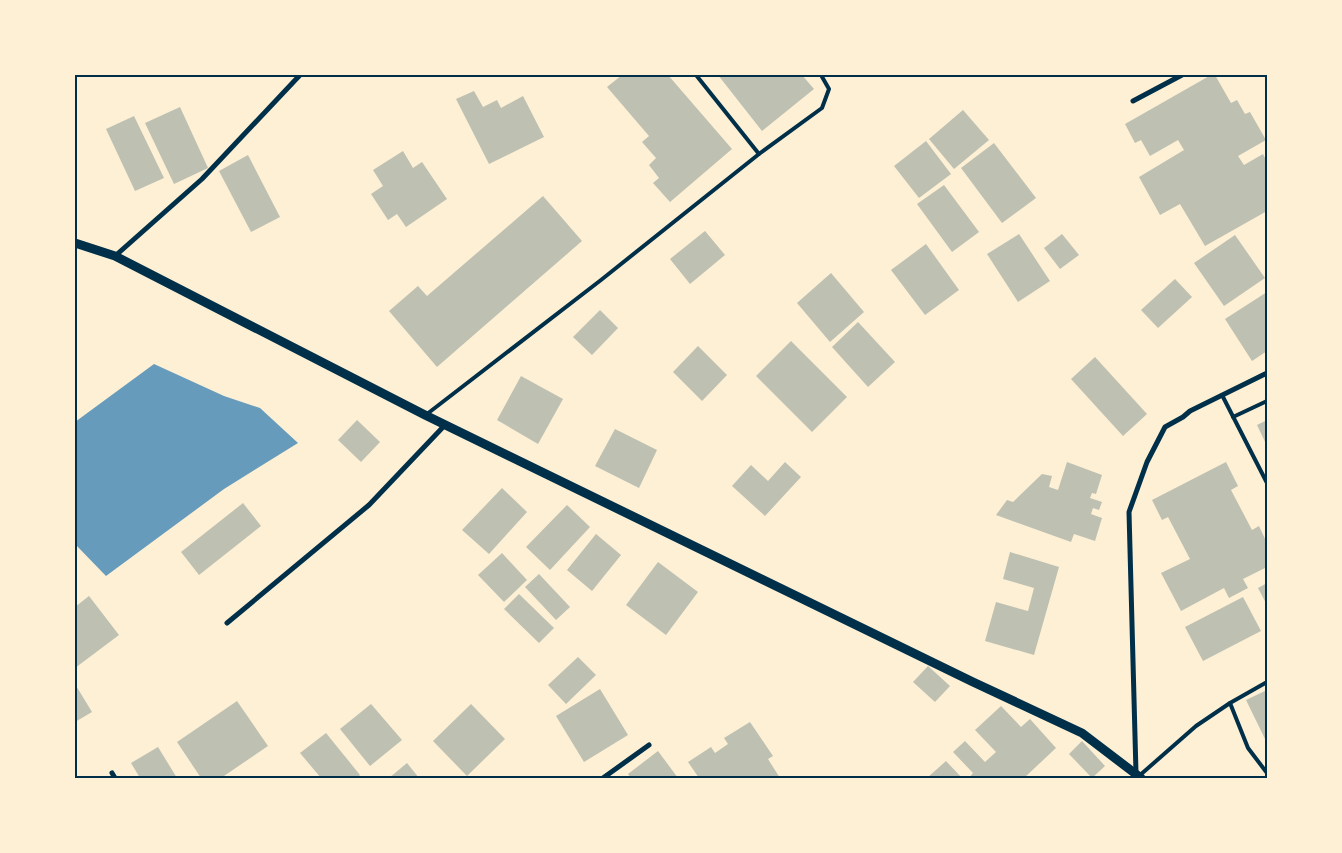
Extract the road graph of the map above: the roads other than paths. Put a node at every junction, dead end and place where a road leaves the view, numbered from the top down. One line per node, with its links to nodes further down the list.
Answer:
1 (300, 75): 8 (street)
2 (696, 75): 6 (lane)
3 (822, 75): 6 (lane)
4 (1182, 75): 5 (street)
5 (1133, 101)
6 (758, 154): 12 (lane)
7 (75, 243): 8 (street)
8 (115, 256): 12 (street)
9 (1267, 373): 10 (street)
10 (1222, 395): 13 (lane); 21 (street)
11 (1267, 401): 13 (lane)
12 (425, 416): 14 (street)
13 (1233, 417): 15 (lane)
14 (445, 425): 16 (street); 21 (street)
15 (1267, 483)
16 (227, 623)
17 (1267, 682): 18 (lane)
18 (1230, 703): 20 (lane); 21 (lane)
19 (649, 745): 22 (street)
20 (1267, 773)
21 (1138, 775)
22 (603, 778)

